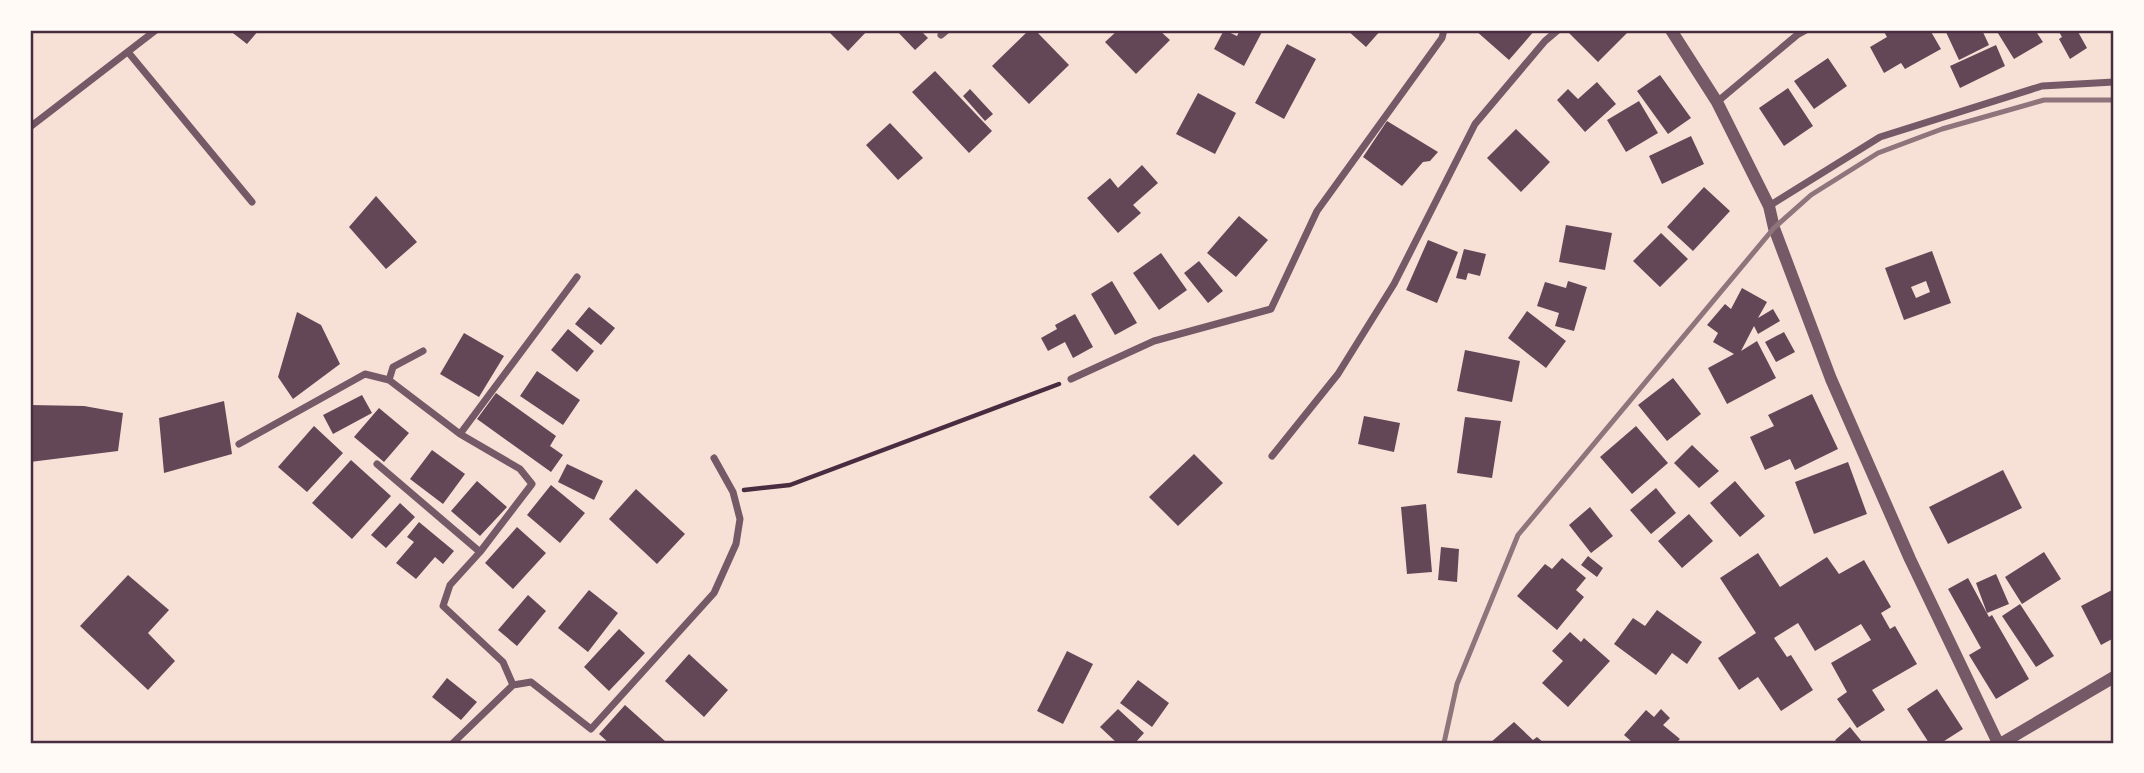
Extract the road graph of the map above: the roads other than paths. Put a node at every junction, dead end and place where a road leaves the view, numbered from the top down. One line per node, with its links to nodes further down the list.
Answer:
1 (156, 30): 6 (street)
2 (1444, 30): 14 (street)
3 (1558, 30): 18 (street)
4 (1671, 30): 8 (street)
5 (1806, 30): 8 (street)
6 (128, 52): 9 (street); 10 (street)
7 (2114, 82): 11 (street)
8 (1717, 102): 11 (street)
9 (30, 127)
10 (252, 202)
11 (1769, 206): 25 (street)
12 (578, 277): 16 (street)
13 (423, 351): 15 (street)
14 (1071, 379)
15 (389, 380): 16 (street); 17 (street)
16 (460, 434): 21 (street)
17 (239, 444)
18 (1272, 456)
19 (714, 458): 23 (street)
20 (377, 464): 21 (street)
21 (480, 552): 23 (street)
22 (2114, 677): 25 (street)
23 (513, 685): 24 (street)
24 (453, 743)
25 (2000, 743)

